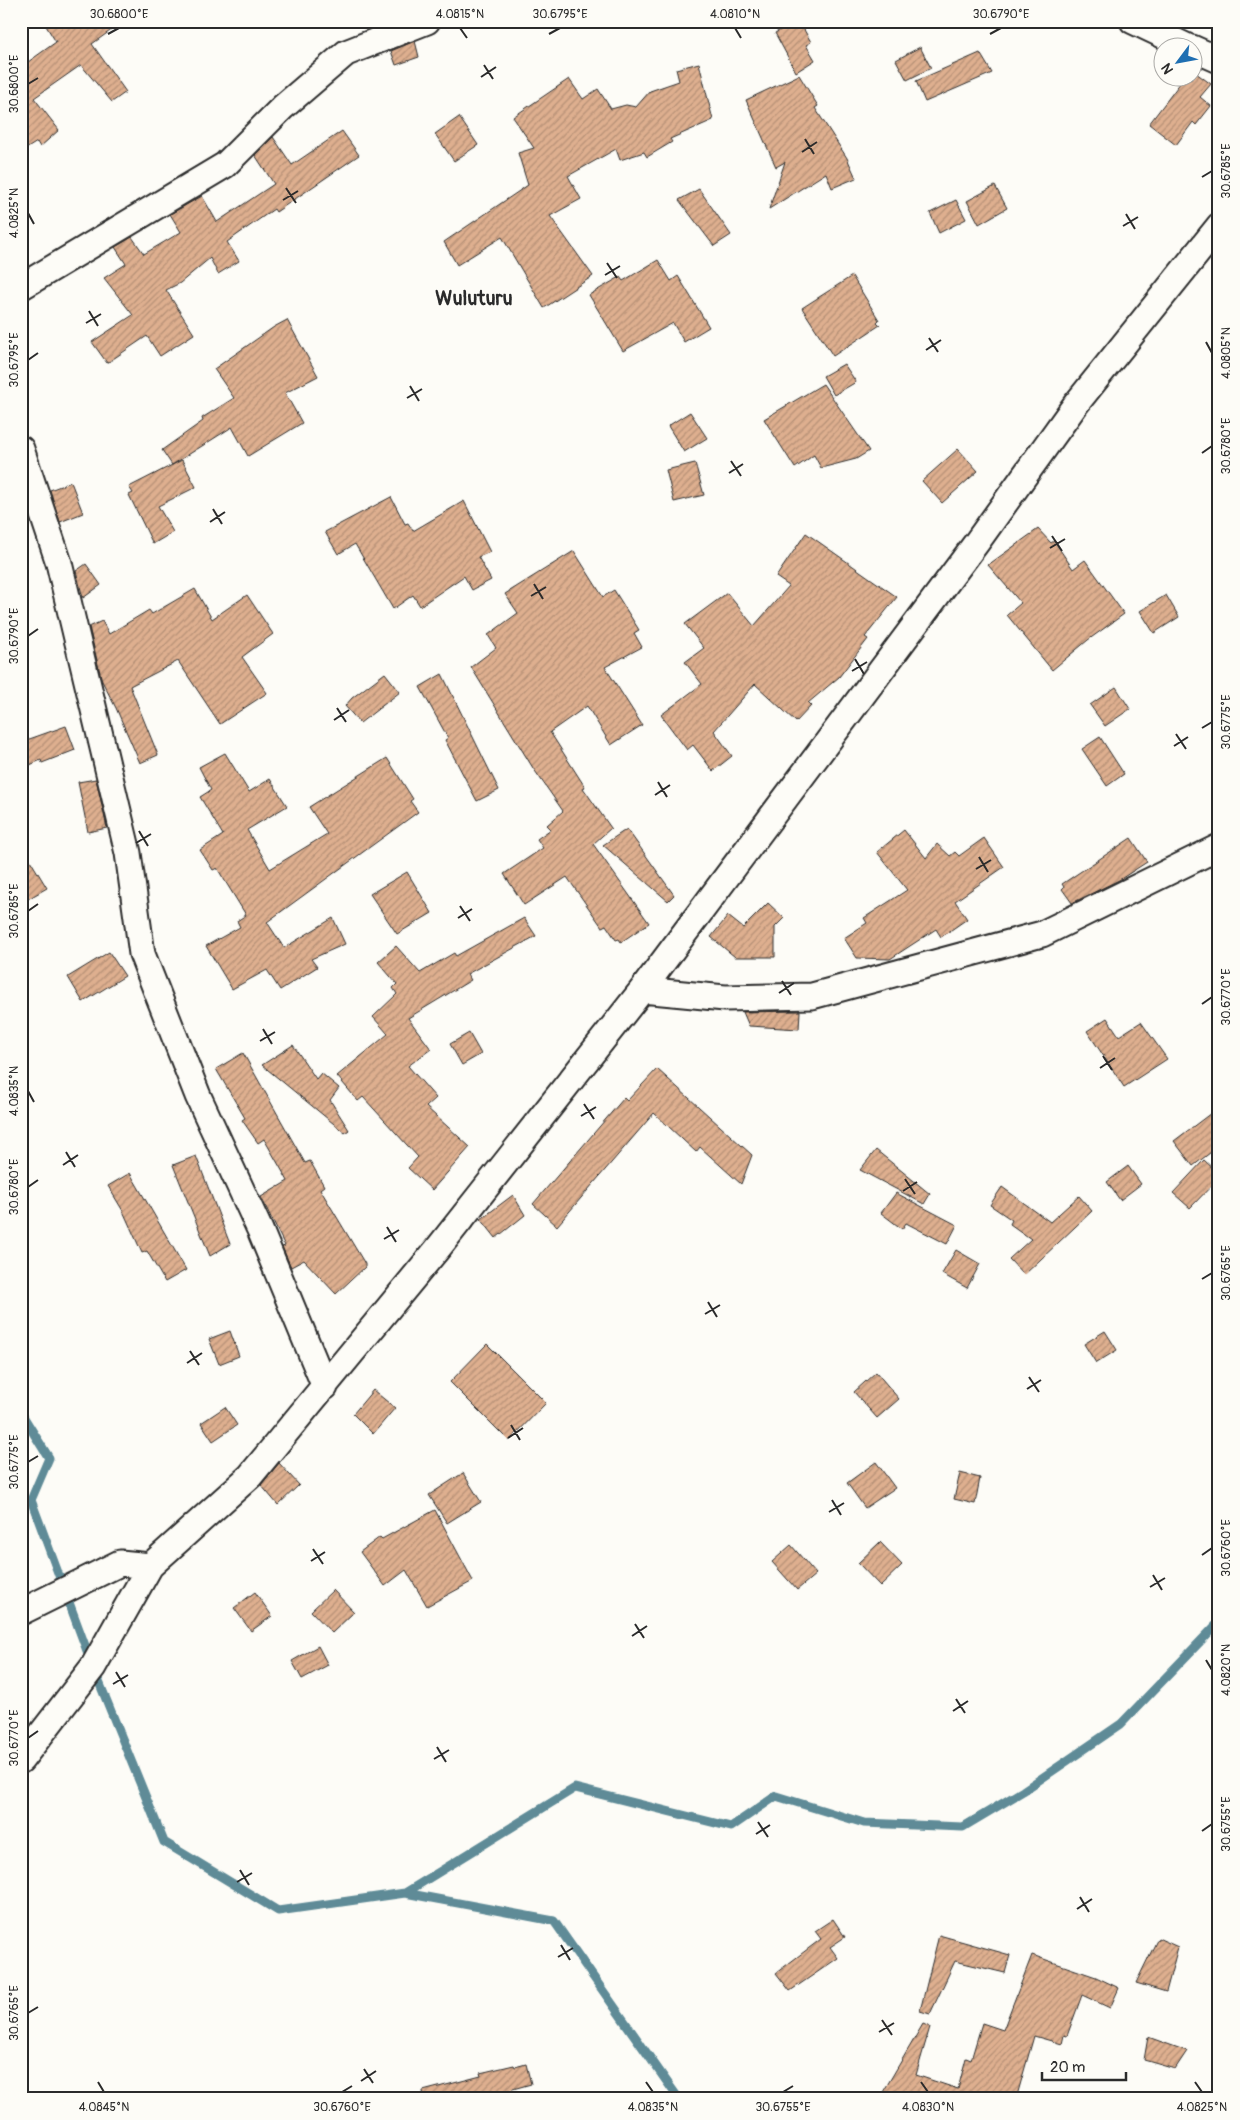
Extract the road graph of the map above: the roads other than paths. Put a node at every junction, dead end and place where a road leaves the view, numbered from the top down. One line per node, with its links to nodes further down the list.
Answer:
1 (427, 21): 7 (street)
2 (1133, 21): 3 (street)
3 (1170, 38)
4 (1202, 53): 5 (street)
5 (1219, 60)
6 (1219, 226): 10 (street)
7 (21, 287)
8 (21, 449): 11 (street)
9 (1219, 847): 10 (street)
10 (642, 990): 11 (street)
11 (325, 1387): 12 (street)
12 (150, 1566): 13 (street); 14 (street)
13 (21, 1612)
14 (22, 1757)

